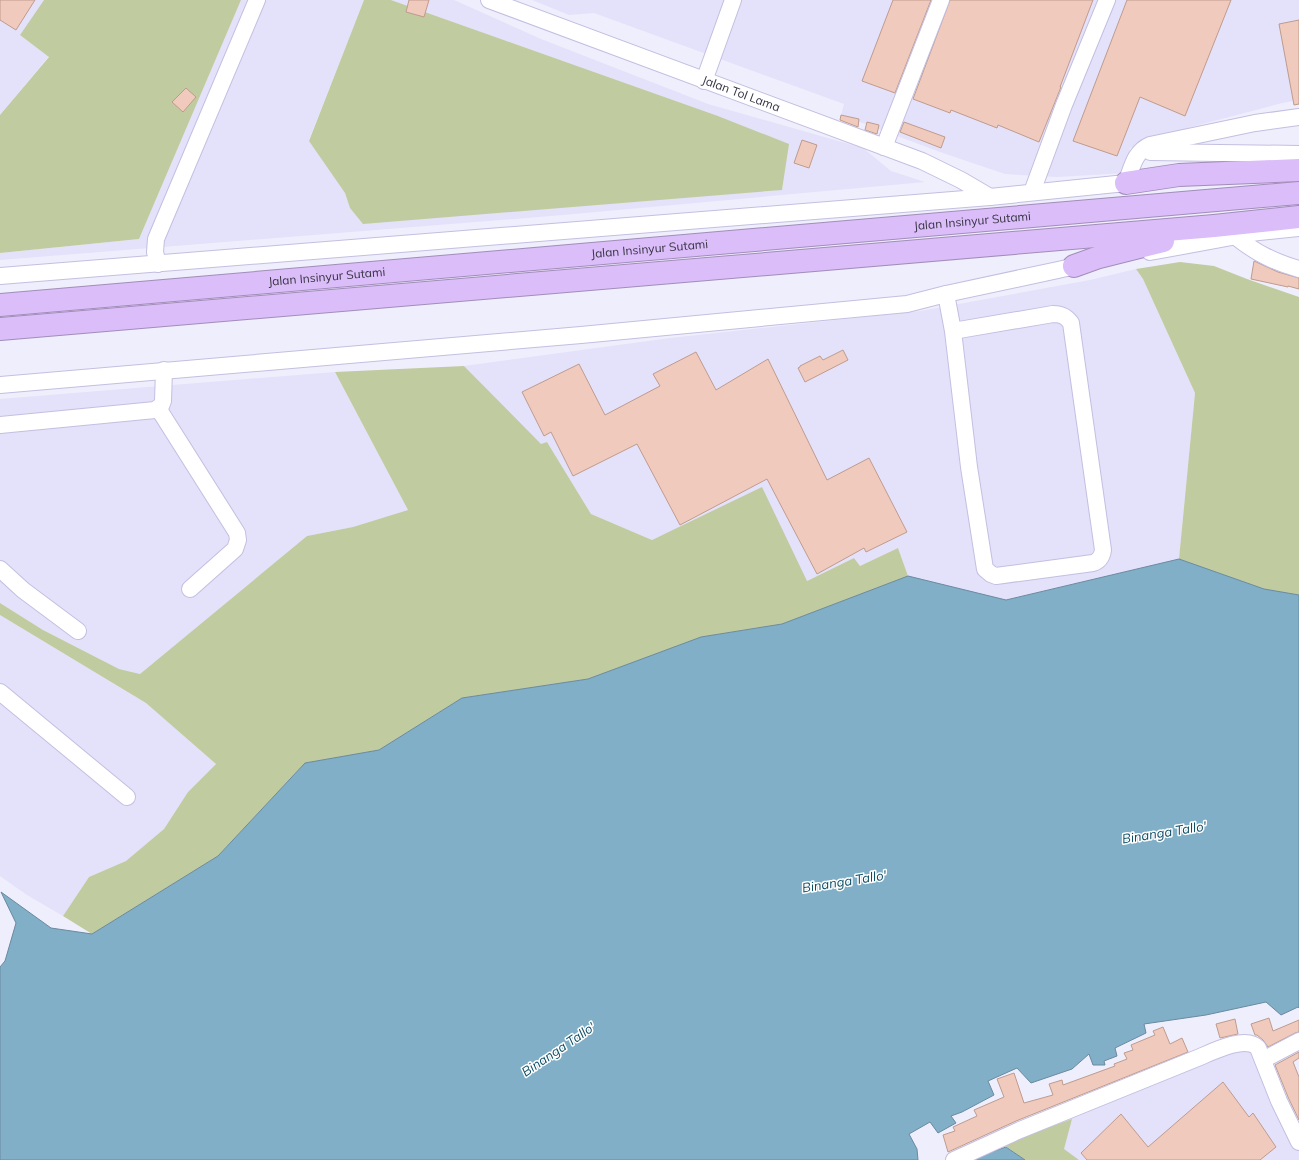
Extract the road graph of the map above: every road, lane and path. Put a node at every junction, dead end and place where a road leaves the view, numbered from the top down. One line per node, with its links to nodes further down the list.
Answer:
1 (257, 0): 19 (street)
2 (489, 0): 6 (street, Jalan Tol Lama)
3 (733, 0): 6 (street)
4 (941, 0): 8 (street)
5 (1107, 0): 13 (street)
6 (704, 81): 8 (street, Jalan Tol Lama)
7 (1299, 117): 10 (street)
8 (884, 147): 15 (street, Jalan Tol Lama)
9 (1299, 154): 10 (street)
10 (1137, 155): 12 (street)
11 (1299, 170): 12 (highway)
12 (1126, 183): 13 (street)
13 (1032, 192): 15 (street)
14 (1299, 193): 24 (highway, Jalan Insinyur Sutami)
15 (990, 197): 19 (street)
16 (1299, 217): 18 (highway, Jalan Insinyur Sutami)
17 (1299, 228): 18 (street)
18 (1228, 229): 20 (highway); 21 (street); 25 (highway, Jalan Insinyur Sutami)
19 (158, 264): 22 (street)
20 (1074, 266): 23 (street)
21 (1299, 269)
22 (0, 276)
23 (946, 294): 26 (street); 27 (street)
24 (0, 305)
25 (0, 329)
26 (953, 331): 26 (street)
27 (164, 370): 28 (street); 29 (street)
28 (0, 385)
29 (158, 408): 30 (street); 32 (street)
30 (0, 425)
31 (0, 569): 33 (street)
32 (190, 589)
33 (78, 631)
34 (0, 692): 35 (street)
35 (126, 797)
36 (1299, 1041): 37 (street)
37 (1263, 1060): 38 (street); 39 (street)
38 (1299, 1142)
39 (954, 1160)

